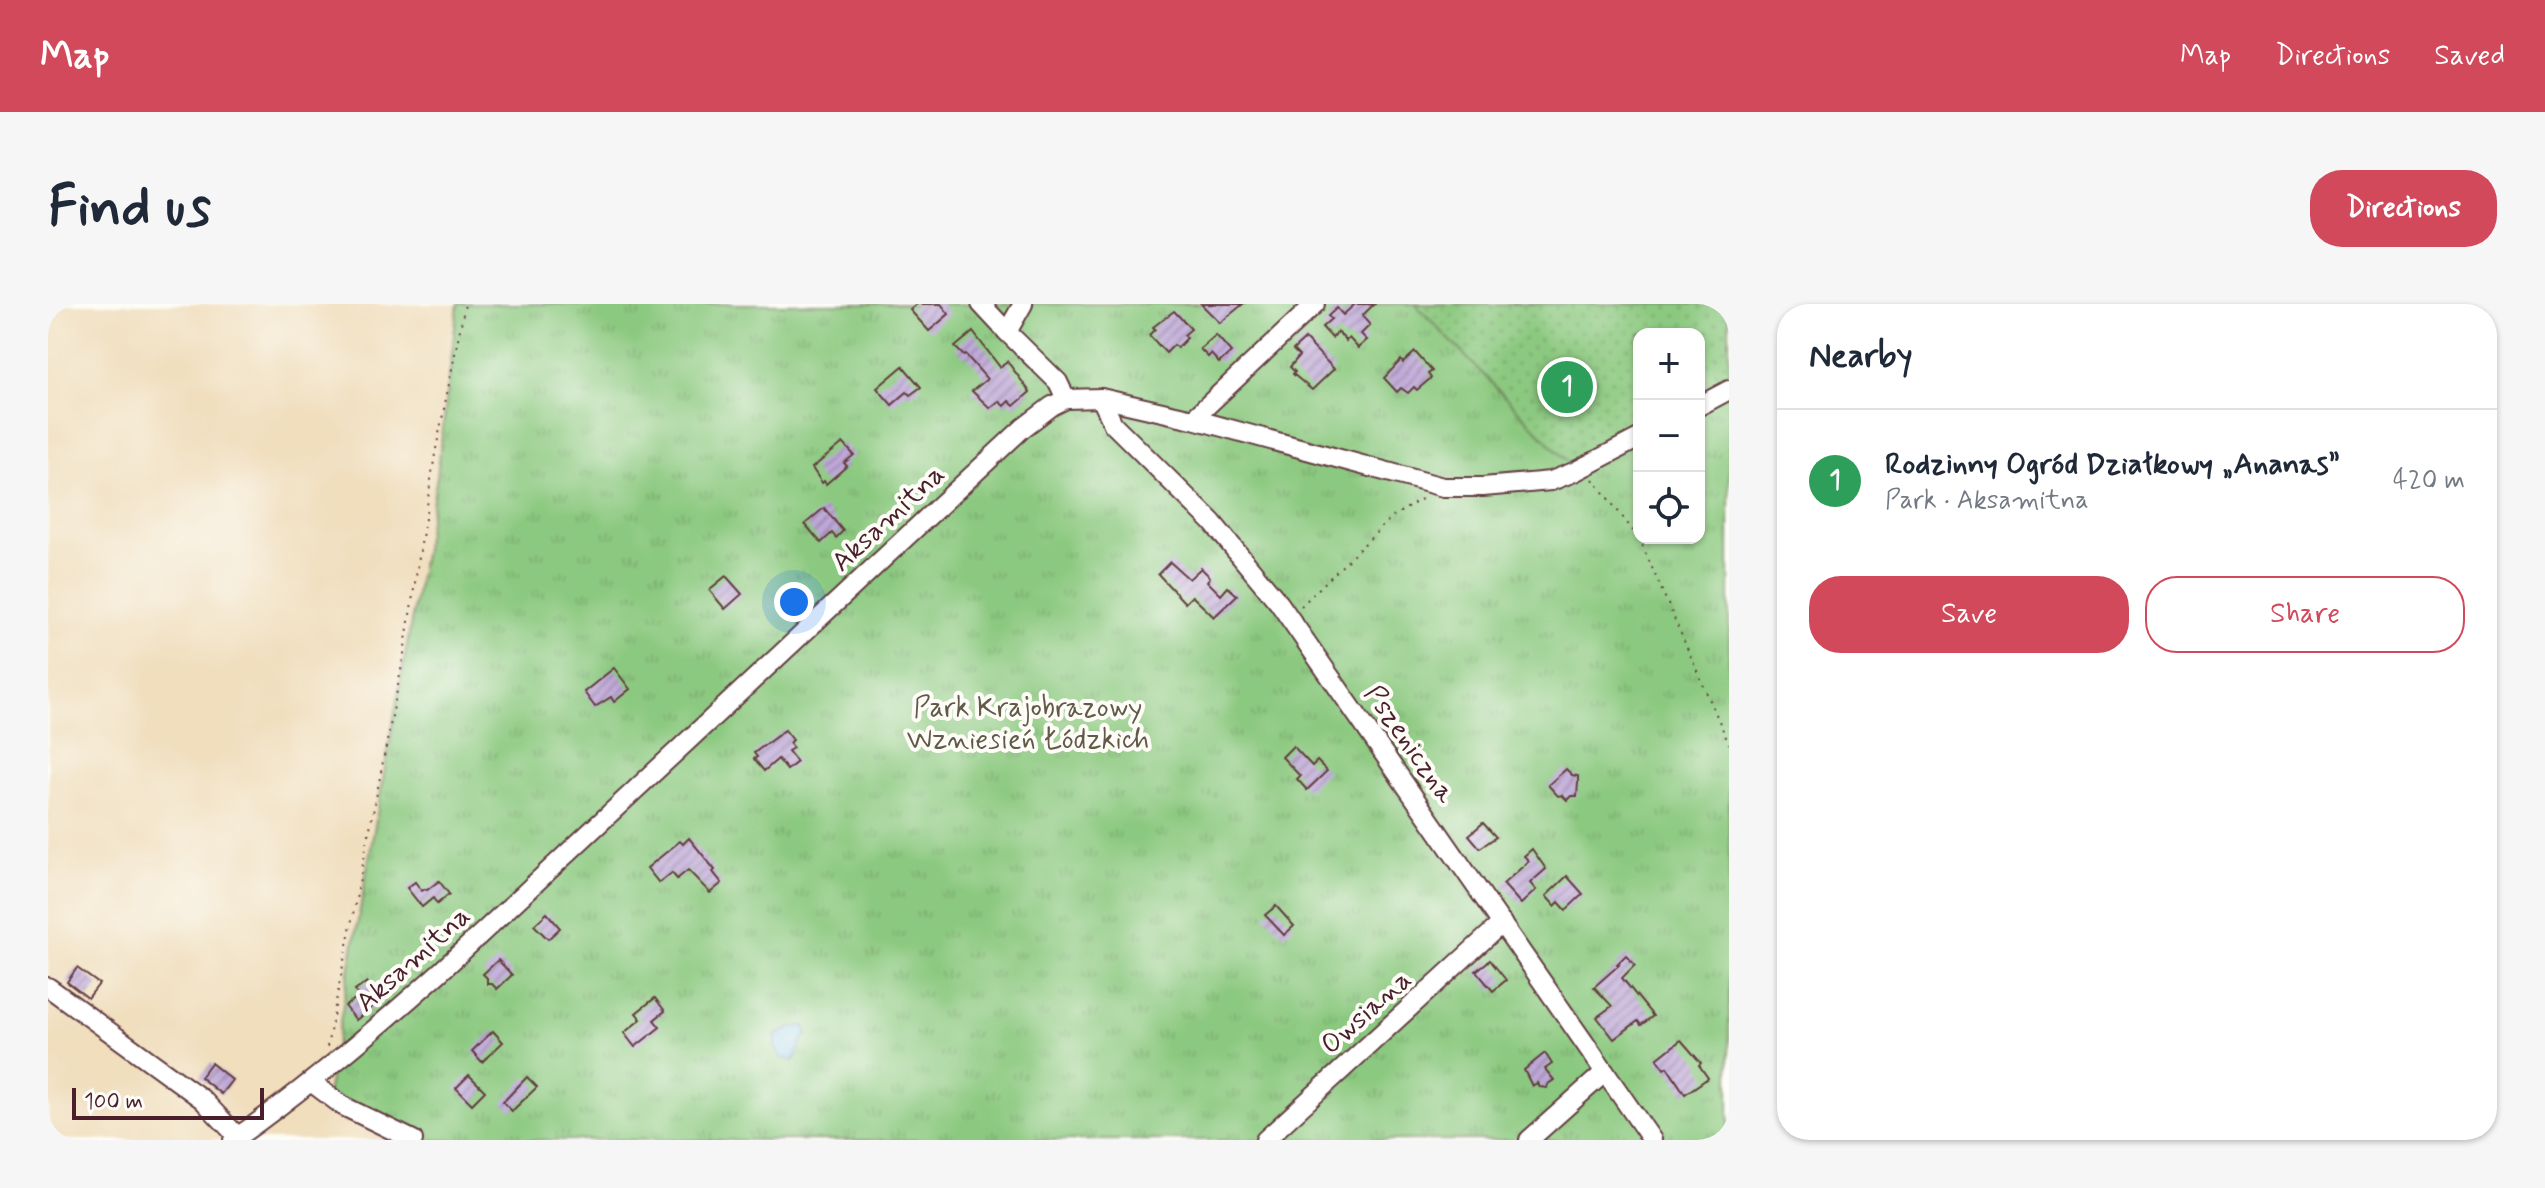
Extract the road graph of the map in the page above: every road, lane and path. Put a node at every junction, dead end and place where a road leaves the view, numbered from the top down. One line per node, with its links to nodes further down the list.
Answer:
1 (465, 304): 21 (path)
2 (981, 304): 5 (street)
3 (1023, 304): 5 (street)
4 (1315, 304): 10 (street)
5 (1007, 332): 8 (street)
6 (1729, 390): 9 (street)
7 (1101, 398): 8 (street); 10 (street); 16 (street, Pszeniczna)
8 (1066, 399): 21 (street, Aksamitna)
9 (1705, 403)
10 (1193, 419): 13 (street)
11 (1633, 441): 12 (street)
12 (1584, 467): 13 (street); 14 (path)
13 (1443, 487): 16 (path)
14 (1633, 530)
15 (1642, 544): 17 (path)
16 (1290, 619): 18 (street, Pszeniczna)
17 (1729, 744)
18 (1502, 923): 20 (street, Pszeniczna); 24 (street, Owsiana)
19 (48, 987): 22 (street)
20 (1605, 1072): 25 (street); 26 (street, Pszeniczna)
21 (317, 1077): 22 (street, Aksamitna); 23 (street)
22 (236, 1138)
23 (413, 1140)
24 (1265, 1140)
25 (1529, 1140)
26 (1652, 1140)

